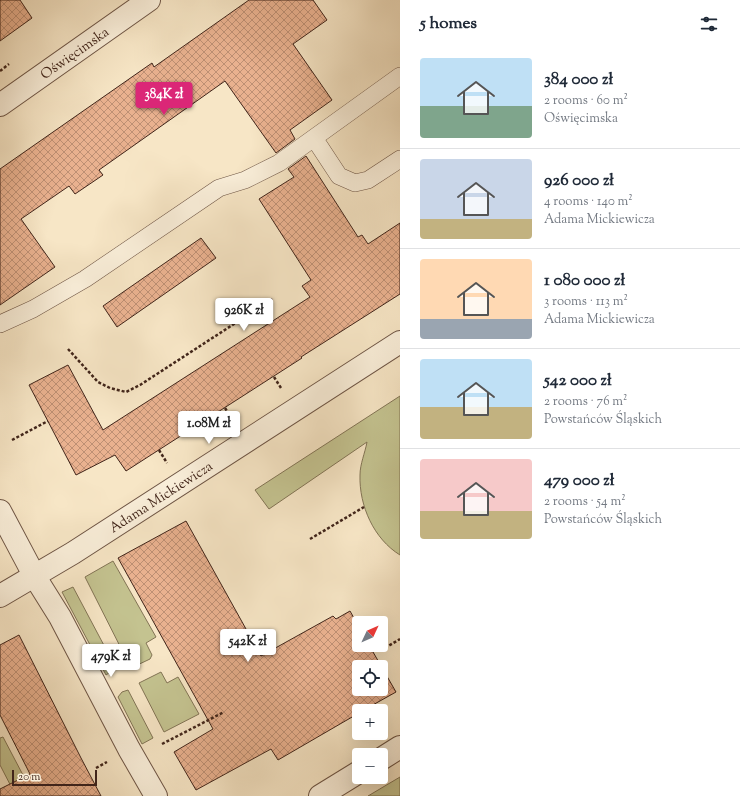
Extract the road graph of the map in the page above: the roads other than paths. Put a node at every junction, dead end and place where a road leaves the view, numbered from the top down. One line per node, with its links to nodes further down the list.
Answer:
1 (149, 0): 3 (street, Oświęcimska)
2 (400, 76): 4 (lane)
3 (0, 105)
4 (314, 138): 5 (lane); 6 (lane)
5 (400, 159)
6 (0, 324)
7 (400, 342): 9 (street, Adama Mickiewicza)
8 (0, 511): 9 (street)
9 (35, 577): 10 (street, Adama Mickiewicza); 14 (street)
10 (0, 596)
11 (400, 747): 12 (street)
12 (388, 755)
13 (352, 776): 15 (street)
14 (156, 796)
15 (320, 796)

